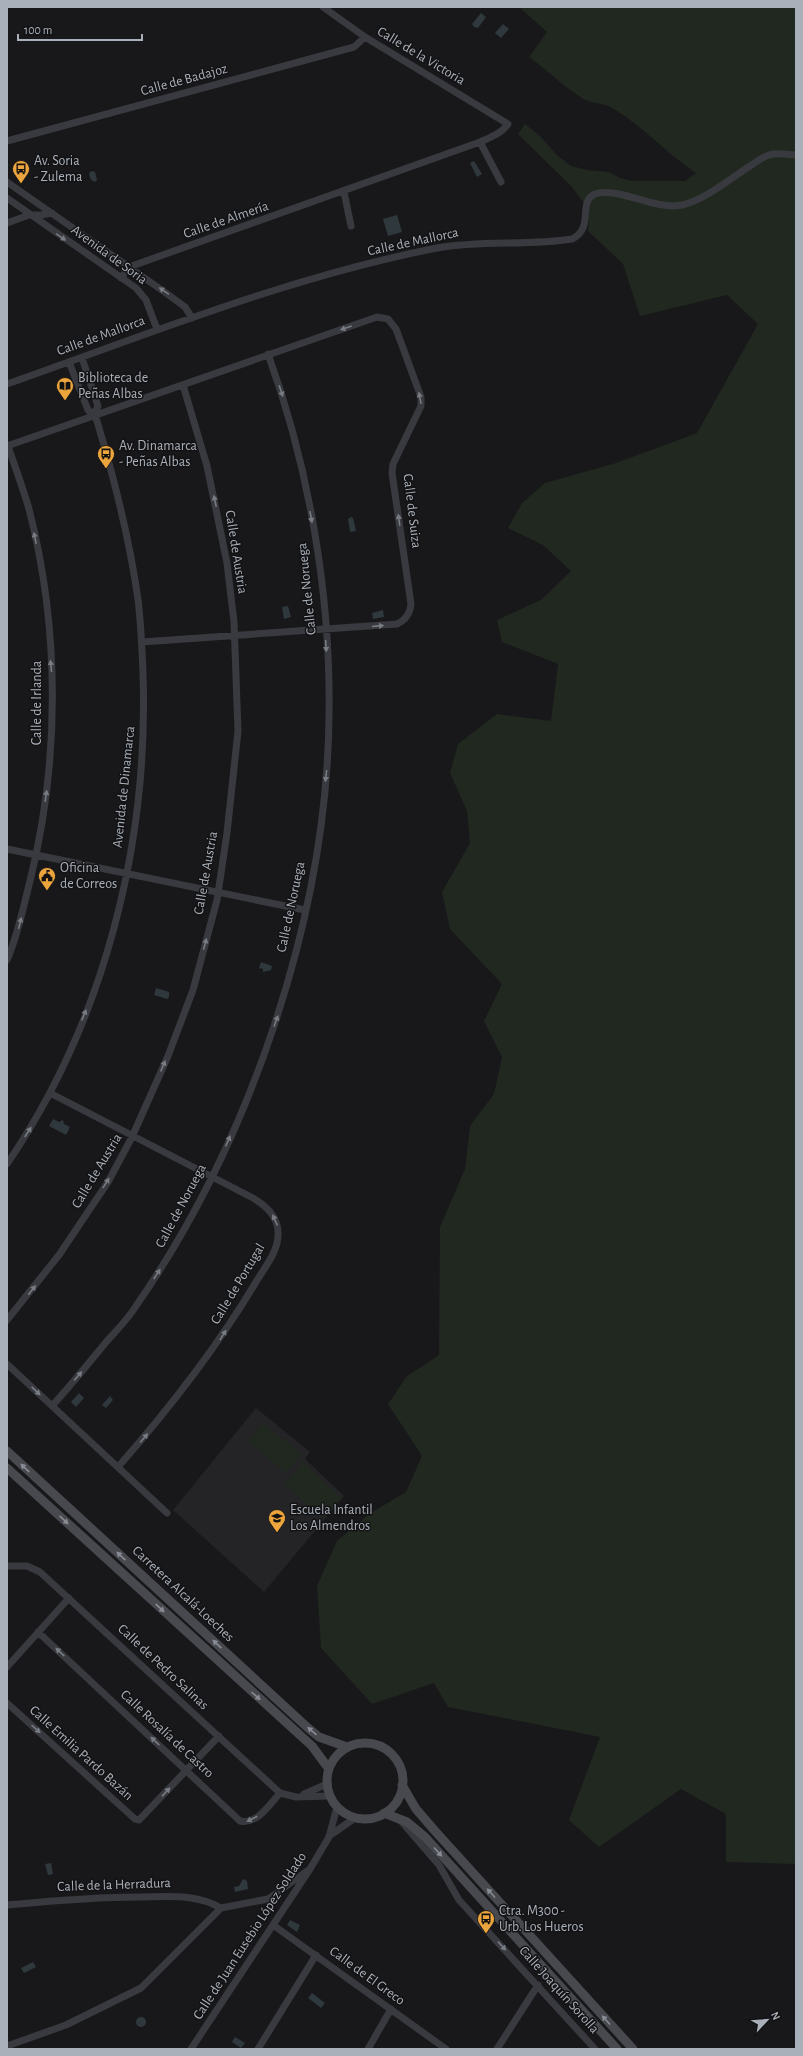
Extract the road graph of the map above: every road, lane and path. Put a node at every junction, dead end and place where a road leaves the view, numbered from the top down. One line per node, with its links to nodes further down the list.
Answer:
1 (323, 7): 2 (street, Calle de la Victoria)
2 (364, 37): 3 (street, Calle de la Victoria); 4 (street, Calle de Badajoz)
3 (508, 124): 5 (street, Calle de Almería)
4 (7, 141)
5 (480, 142): 8 (street); 10 (street, Calle de Almería)
6 (796, 155): 19 (street, Calle de Mallorca)
7 (7, 174): 9 (street)
8 (501, 182)
9 (9, 183): 12 (street, Avenida de Soria)
10 (344, 192): 16 (street); 17 (street, Calle de Almería)
11 (7, 198): 14 (street, Avenida de Soria)
12 (29, 198): 13 (street, Avenida de Soria); 14 (street)
13 (52, 213): 14 (street); 17 (street, Avenida de Soria)
14 (29, 214): 15 (street); 18 (street, Avenida de Soria, one-way to 18)
15 (7, 223)
16 (351, 226)
17 (129, 268): 18 (street); 19 (street, Avenida de Soria, one-way to 17)
18 (121, 278): 20 (street, Avenida de Soria)
19 (192, 318): 20 (street, Calle de Mallorca)
20 (157, 329): 22 (street, Calle de Mallorca)
21 (268, 354): 25 (street, Calle de Suiza); 28 (street, Calle de Noruega, one-way to 28); 28 (street, Calle de Suiza, one-way to 21)
22 (82, 358): 23 (street, Calle de Mallorca); 26 (street, Avenida de Dinamarca)
23 (69, 362): 24 (street, Calle de Mallorca); 26 (street, Avenida de Dinamarca)
24 (7, 384)
25 (183, 385): 26 (street, Calle de Suiza); 29 (street, Calle de Austria, one-way to 25)
26 (94, 415): 27 (street, Calle de Suiza); 30 (street, Avenida de Dinamarca)
27 (8, 446): 32 (street, Calle de Irlanda, one-way to 27)
28 (325, 630): 29 (street, Calle de Suiza); 35 (street, Calle de Noruega, one-way to 35)
29 (235, 636): 30 (street, Calle de Suiza); 34 (street, Calle de Austria)
30 (142, 642): 33 (street, Avenida de Dinamarca)
31 (7, 849): 32 (street)
32 (37, 855): 33 (street); 36 (street, Calle de Irlanda, one-way to 32)
33 (127, 873): 34 (street); 37 (street, Avenida de Dinamarca, one-way to 33)
34 (218, 892): 35 (street); 38 (street, Calle de Austria, one-way to 34)
35 (305, 910): 40 (street, Calle de Noruega, one-way to 35)
36 (7, 960)
37 (50, 1093): 38 (street, Calle de Portugal); 39 (street, Avenida de Dinamarca, one-way to 37)
38 (132, 1137): 40 (street, Calle de Portugal); 41 (street, Calle de Austria, one-way to 38)
39 (7, 1164)
40 (212, 1177): 43 (street, Calle de Noruega, one-way to 40); 45 (street, Calle de Portugal, one-way to 40)
41 (7, 1320)
42 (7, 1364): 43 (street, one-way to 43)
43 (52, 1406): 45 (street)
44 (7, 1451): 54 (main road, Carretera Alcalá-Loeches, one-way to 44)
45 (118, 1467): 47 (street)
46 (7, 1468): 55 (main road, Carretera Alcalá-Loeches, one-way to 55)
47 (167, 1513)
48 (7, 1566): 49 (street, Calle de Pedro Salinas)
49 (69, 1598): 50 (street); 53 (street, Calle de Pedro Salinas)
50 (38, 1632): 51 (street); 56 (street, Calle Rosalía de Castro, one-way to 50)
51 (7, 1667)
52 (7, 1703): 56 (street, Calle Emilia Pardo Bazán, one-way to 56)
53 (219, 1736): 56 (street); 59 (street, Calle de Pedro Salinas)
54 (347, 1747): 55 (main road); 58 (main road)
55 (329, 1769): 57 (main road)
56 (187, 1770): 59 (street, Calle Rosalía de Castro, one-way to 56)
57 (327, 1784): 60 (main road); 61 (street)
58 (402, 1785): 63 (main road); 82 (main road, one-way to 58)
59 (280, 1793): 61 (street, Calle de Pedro Salinas)
60 (330, 1796): 61 (street, Calle de Pedro Salinas); 62 (main road)
61 (296, 1797)
62 (337, 1807): 64 (main road); 66 (street, Calle de Juan Eusebio López Soldado)
63 (384, 1813): 64 (main road); 65 (main road)
64 (355, 1818): 66 (street, Calle de Juan Eusebio López Soldado)
65 (398, 1818): 72 (street, Calle Joaquín Sorolla, one-way to 72); 81 (main road, one-way to 81)
66 (329, 1836): 67 (street, Calle de Juan Eusebio López Soldado)
67 (310, 1869): 69 (street); 70 (street, Calle de Juan Eusebio López Soldado)
68 (7, 1905): 69 (street, Calle de la Herradura)
69 (221, 1908): 74 (street)
70 (273, 1925): 71 (street, Calle de El Greco); 75 (street, Calle de Juan Eusebio López Soldado)
71 (316, 1955): 73 (street, Calle de El Greco); 76 (street)
72 (538, 1985): 79 (street); 80 (street, Calle Joaquín Sorolla)
73 (391, 2009): 77 (street); 78 (street, Calle de El Greco)
74 (7, 2046)
75 (191, 2049)
76 (258, 2049)
77 (368, 2049)
78 (446, 2049)
79 (497, 2049)
80 (595, 2049)
81 (617, 2049)
82 (633, 2049)

